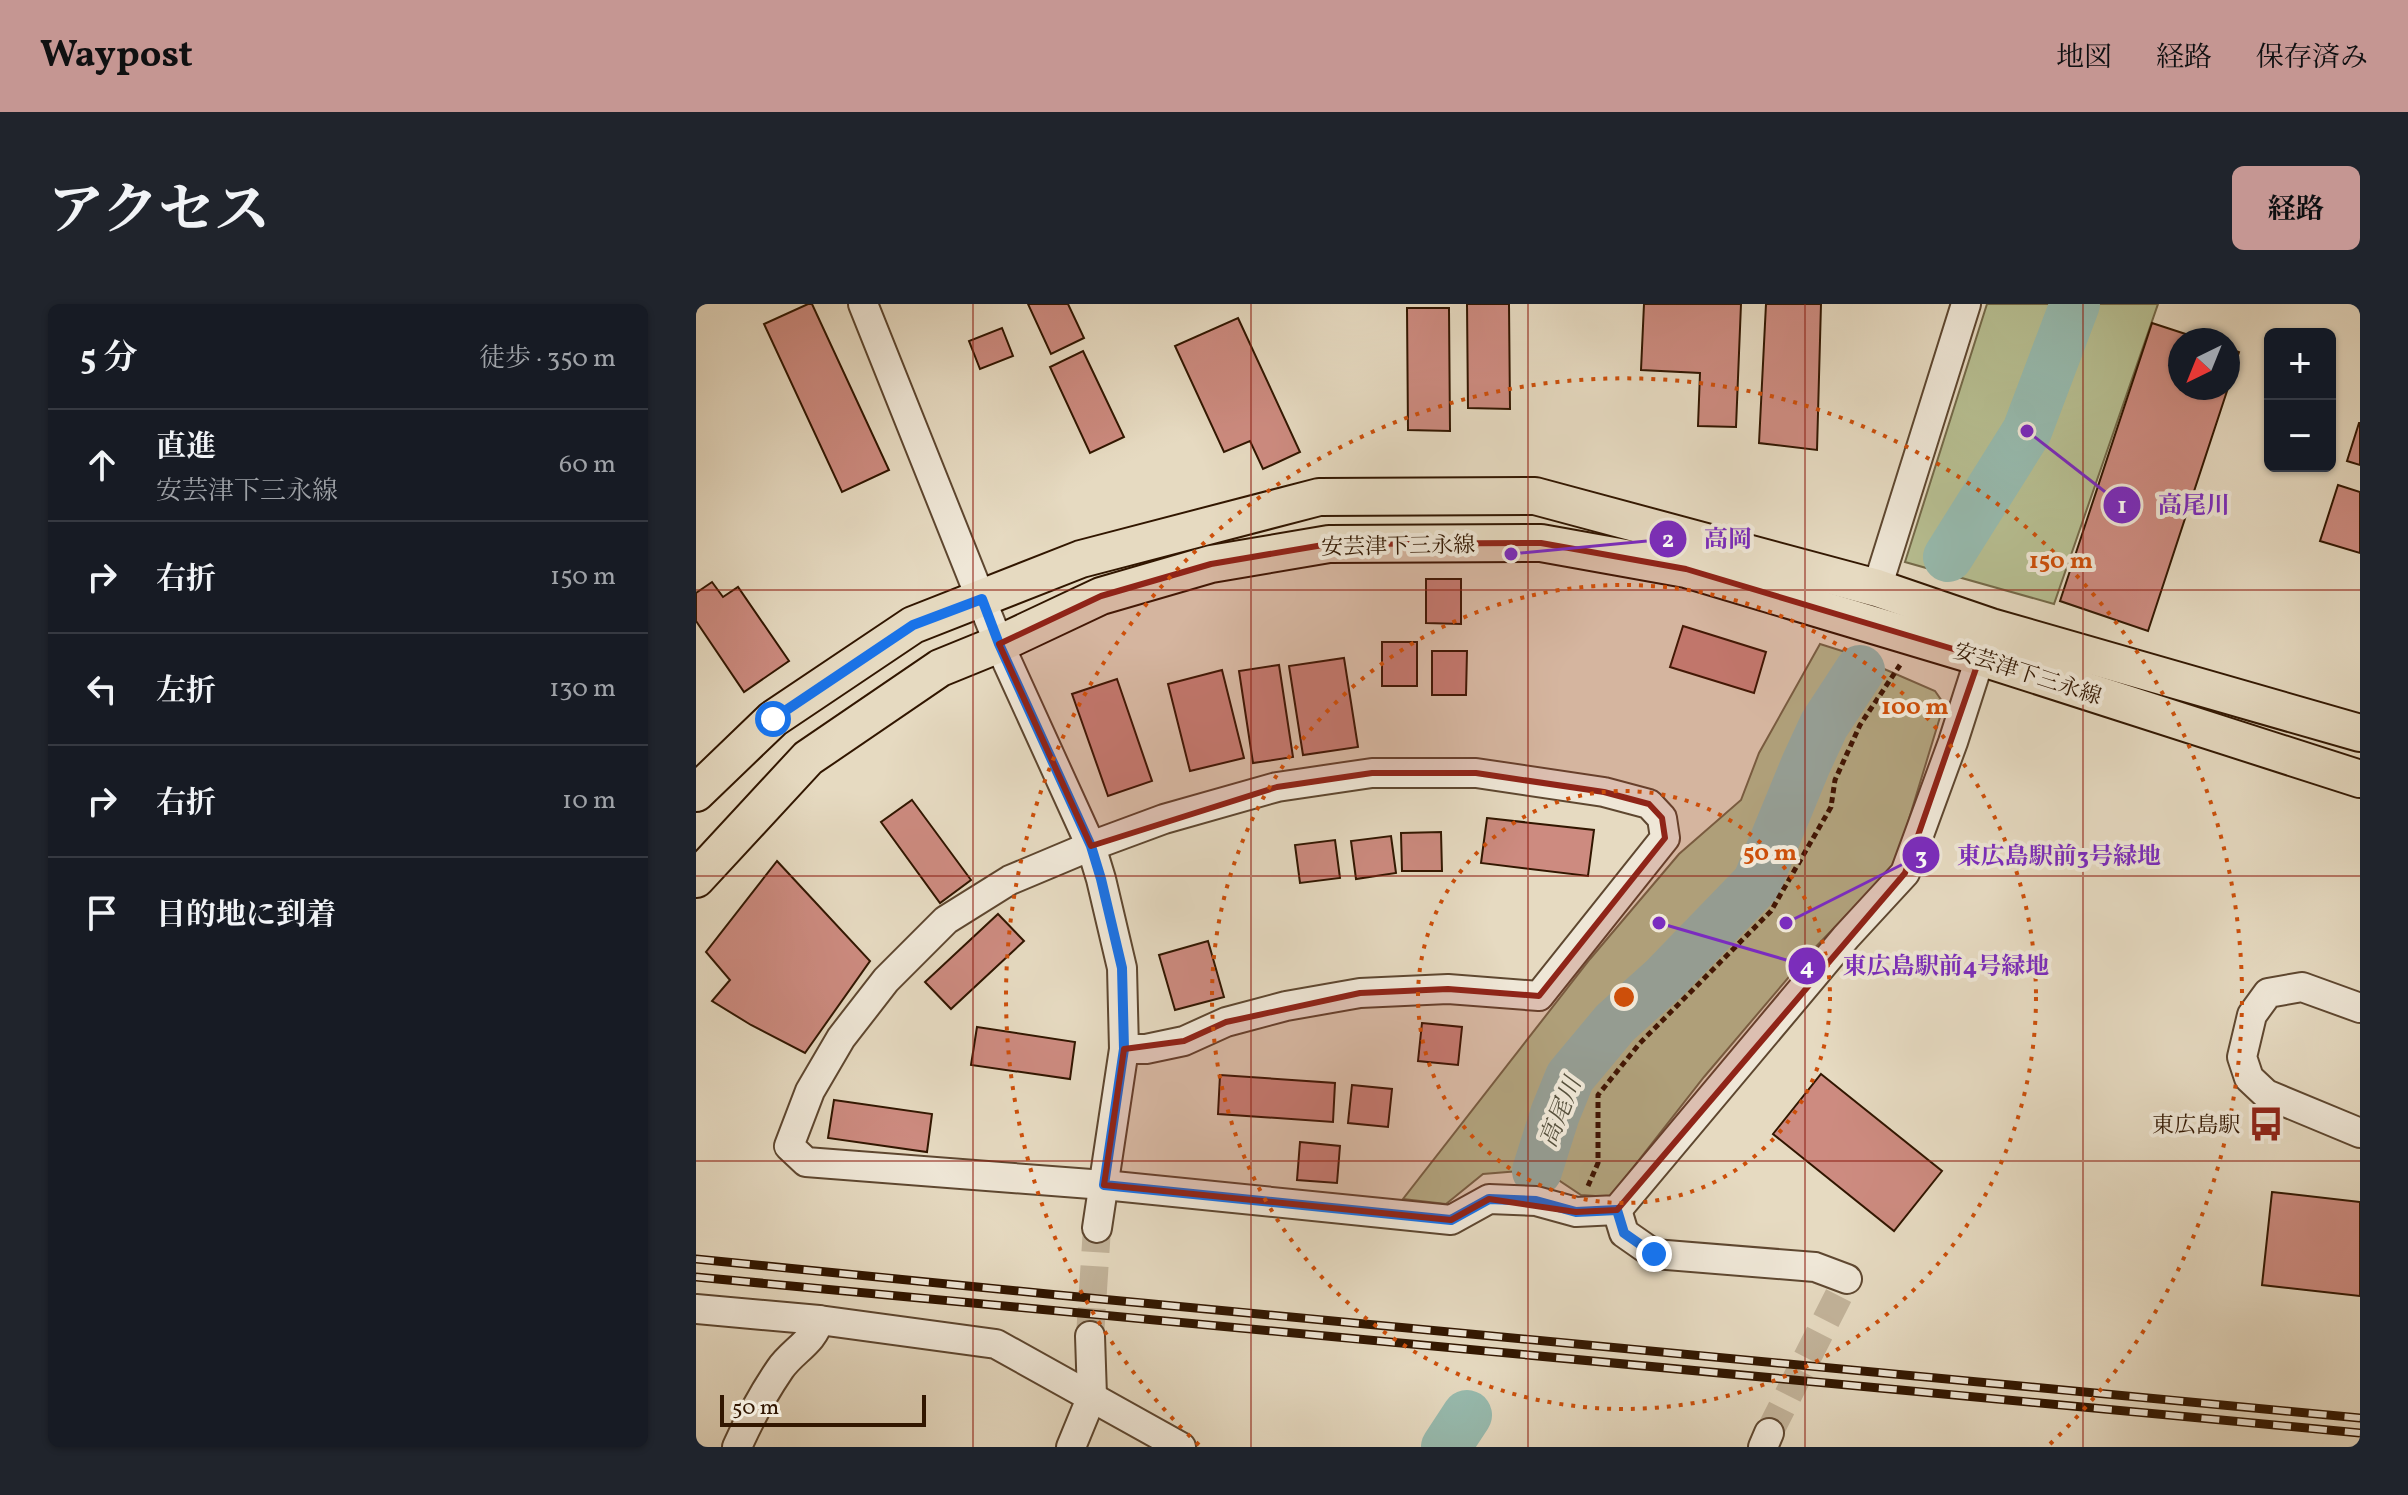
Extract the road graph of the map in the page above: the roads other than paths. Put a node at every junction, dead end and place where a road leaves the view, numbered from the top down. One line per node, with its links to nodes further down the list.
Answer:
1 (863, 304): 4 (street)
2 (1966, 304): 3 (street)
3 (1877, 588): 4 (main road, 安芸津下三永線); 5 (main road, 安芸津下三永線)
4 (982, 599): 6 (street); 9 (main road, 安芸津下三永線)
5 (1986, 642): 6 (main road, 安芸津下三永線); 7 (main road, 安芸津下三永線); 8 (main road, 安芸津下三永線); 16 (street)
6 (999, 644): 10 (street); 11 (main road, 安芸津下三永線)
7 (2360, 733)
8 (2360, 779)
9 (696, 793)
10 (1091, 846): 13 (street); 13 (street); 15 (street)
11 (696, 879)
12 (2360, 1008): 14 (street)
13 (1124, 1049): 15 (street)
14 (2360, 1133)
15 (1104, 1185): 16 (street); 17 (street)
16 (1617, 1210): 18 (street)
17 (1097, 1228)
18 (1847, 1279)
19 (696, 1309): 20 (street)
20 (819, 1320): 22 (street); 23 (street)
21 (1090, 1336): 22 (street)
22 (1092, 1396): 24 (street); 25 (street)
23 (737, 1447)
24 (1071, 1447)
25 (1181, 1447)

